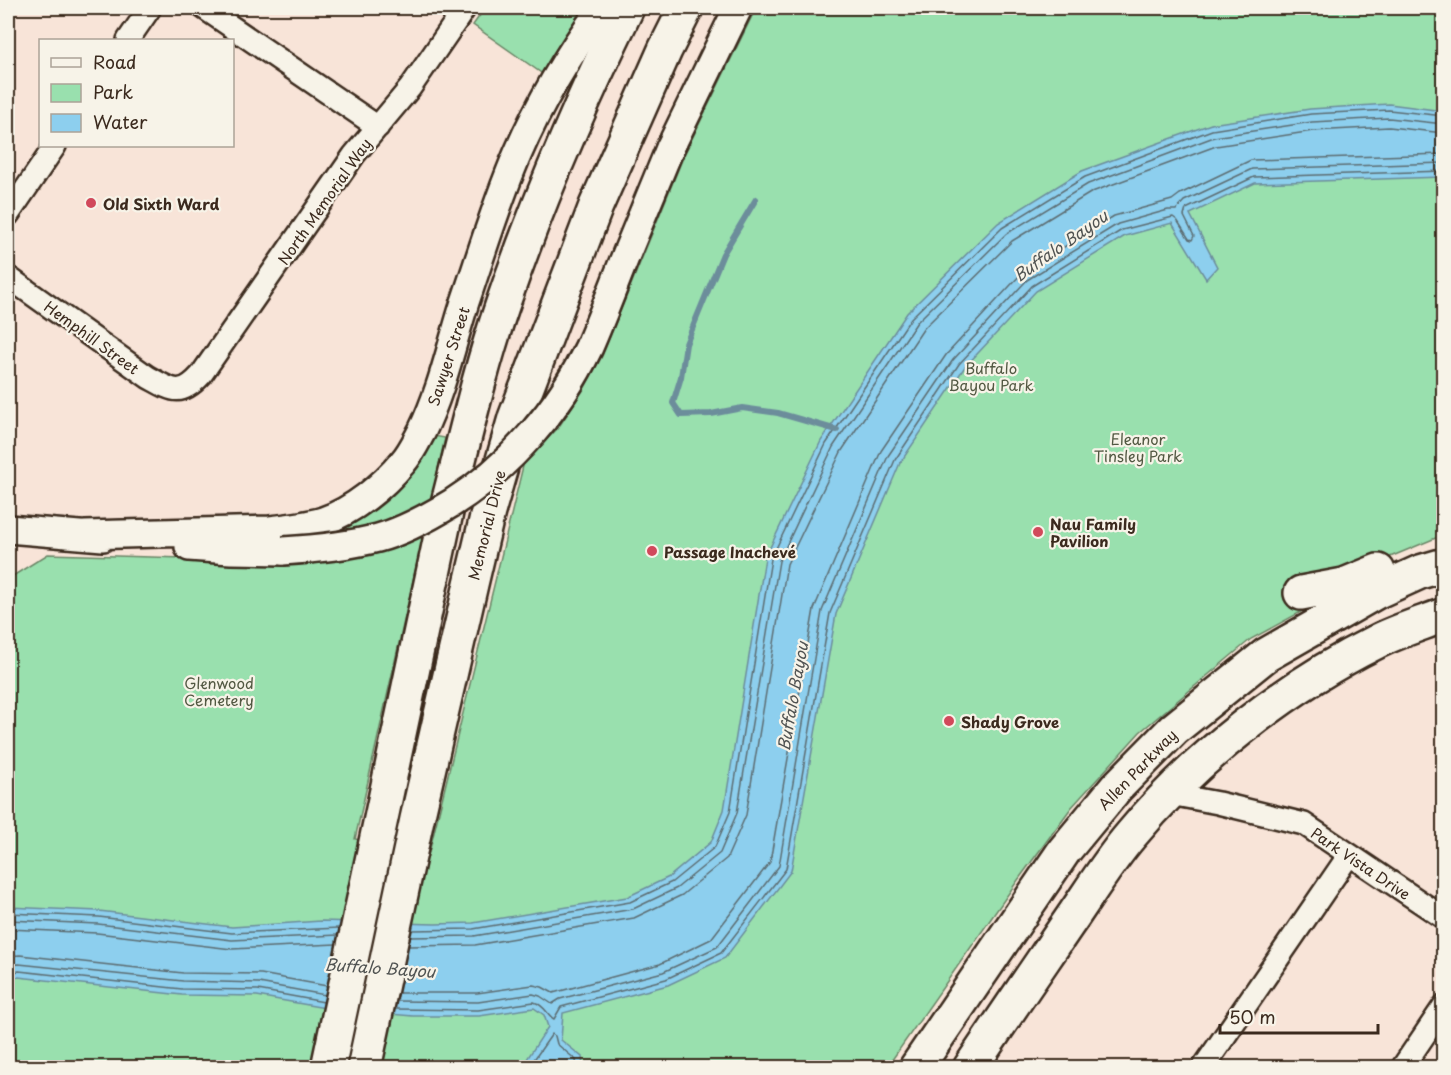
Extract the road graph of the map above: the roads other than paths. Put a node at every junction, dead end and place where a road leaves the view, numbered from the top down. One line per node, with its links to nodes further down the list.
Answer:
1 (150, 8): 9 (street)
2 (204, 8): 11 (street)
3 (465, 8): 11 (street, North Memorial Way)
4 (602, 8): 17 (street, Sawyer Street)
5 (627, 8): 26 (main road)
6 (686, 8): 10 (main road, Memorial Drive)
7 (694, 8): 10 (main road)
8 (738, 8): 17 (street, Sawyer Street, bridge)
9 (129, 39)
10 (665, 50): 27 (main road, Memorial Drive)
11 (378, 127): 15 (street, North Memorial Way)
12 (54, 147): 13 (street)
13 (8, 215)
14 (8, 277): 15 (street, Hemphill Street)
15 (180, 390)
16 (8, 529): 17 (street, Sawyer Street)
17 (85, 535)
18 (1443, 543): 20 (main road)
19 (1443, 565): 28 (main road, Allen Parkway)
20 (1301, 593)
21 (1443, 615): 22 (main road)
22 (1170, 794): 23 (street, Park Vista Drive); 29 (main road)
23 (1349, 855): 24 (street, Park Vista Drive); 30 (street)
24 (1443, 918)
25 (1443, 1006): 31 (street)
26 (328, 1068)
27 (364, 1068)
28 (916, 1068)
29 (970, 1068)
30 (1203, 1068)
31 (1402, 1068)

